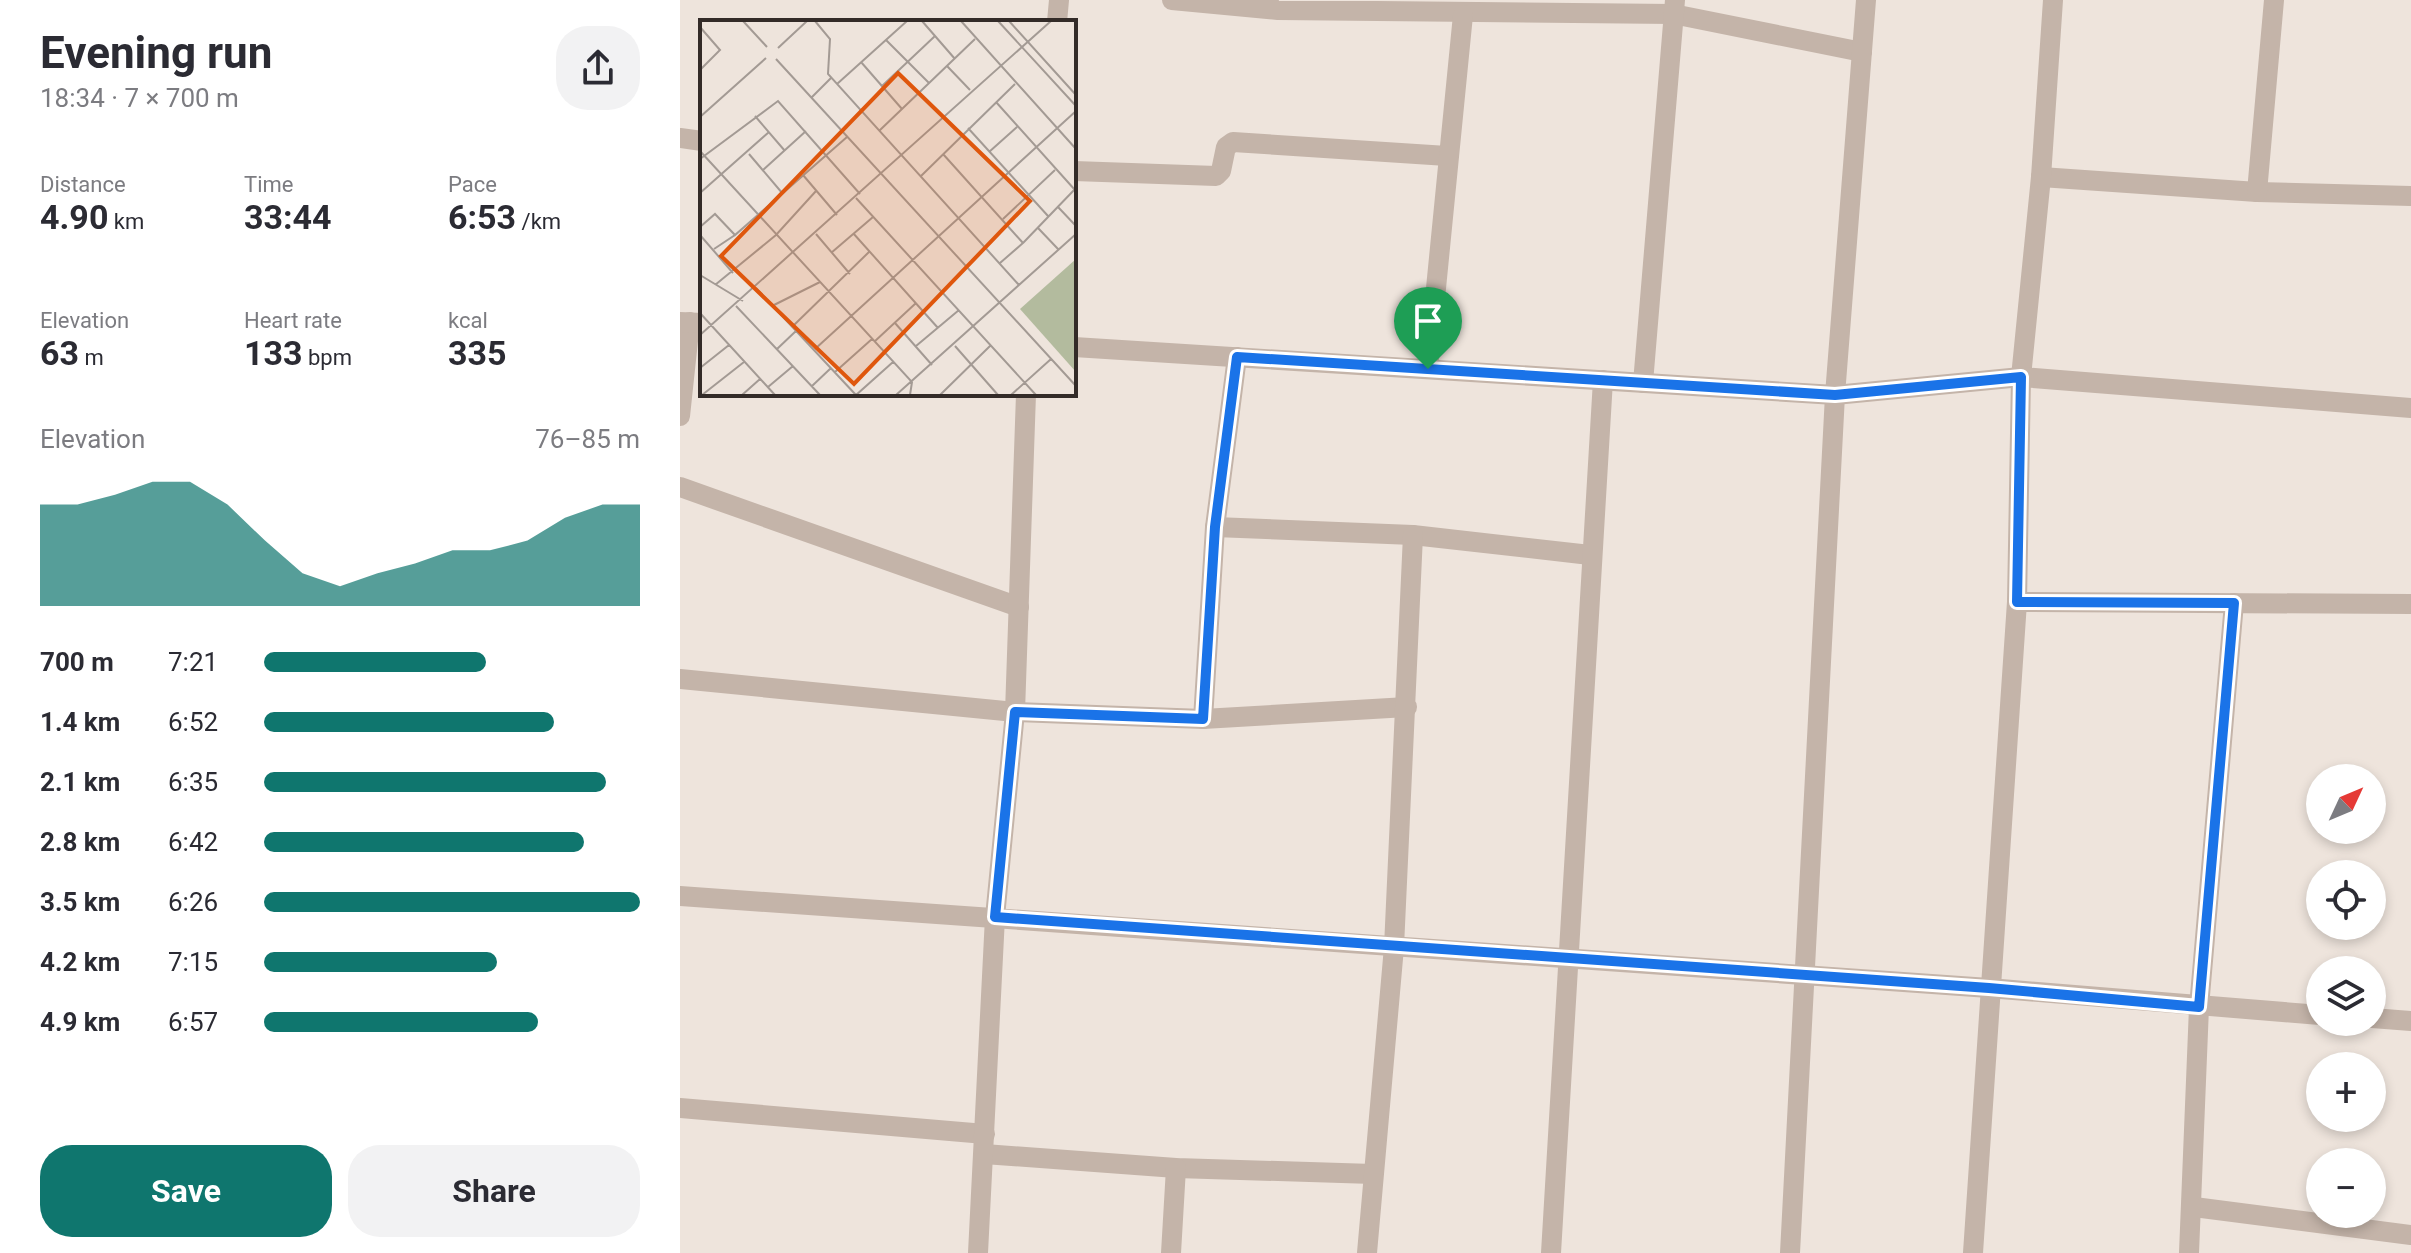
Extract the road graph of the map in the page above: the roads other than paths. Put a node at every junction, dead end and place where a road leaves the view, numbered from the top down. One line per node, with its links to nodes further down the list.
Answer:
1 (1059, 0): 9 (street)
2 (1172, 0): 6 (street)
3 (1866, 0): 10 (street)
4 (2053, 0): 15 (street)
5 (2274, 0): 16 (street)
6 (1279, 5): 8 (street)
7 (1674, 7): 8 (street); 10 (street); 24 (street)
8 (1463, 15): 13 (street)
9 (1057, 20)
10 (1862, 52): 25 (street)
11 (680, 138): 12 (street)
12 (700, 141)
13 (1447, 156): 14 (street); 21 (street)
14 (1076, 171)
15 (2041, 177): 16 (street); 22 (street)
16 (2257, 192): 17 (street)
17 (2411, 196)
18 (691, 322): 28 (street)
19 (1076, 347): 20 (street)
20 (1237, 357): 21 (street); 30 (street)
21 (1428, 369): 23 (street)
22 (2021, 377): 25 (street); 27 (street); 33 (street)
23 (1603, 380): 24 (street); 32 (street)
24 (1643, 383): 25 (street)
25 (1835, 395): 45 (street)
26 (1026, 396): 36 (street)
27 (2411, 408)
28 (680, 416)
29 (680, 487): 36 (street)
30 (1215, 527): 31 (street); 40 (street)
31 (1413, 535): 32 (street); 38 (street)
32 (1590, 555): 44 (street)
33 (2017, 602): 34 (street); 46 (street)
34 (2234, 603): 35 (street); 47 (street)
35 (2411, 604)
36 (1019, 607): 39 (street)
37 (680, 679): 39 (street)
38 (1407, 707): 40 (street); 43 (street)
39 (1015, 712): 40 (street); 42 (street)
40 (1203, 719)
41 (680, 896): 42 (street)
42 (995, 917): 43 (street); 52 (street)
43 (1394, 947): 44 (street); 54 (street)
44 (1570, 960): 45 (street); 60 (street)
45 (1807, 976): 46 (street); 61 (street)
46 (1989, 988): 47 (street); 62 (street)
47 (2199, 1007): 48 (street); 55 (street)
48 (2306, 1014)
49 (2386, 1019): 50 (street)
50 (2411, 1021)
51 (680, 1108): 52 (street)
52 (984, 1144): 53 (street); 57 (street)
53 (1176, 1168): 54 (street); 58 (street)
54 (1373, 1174): 59 (street)
55 (2194, 1207): 56 (street); 63 (street)
56 (2411, 1235)
57 (978, 1253)
58 (1171, 1253)
59 (1367, 1253)
60 (1551, 1253)
61 (1790, 1253)
62 (1973, 1253)
63 (2189, 1253)

